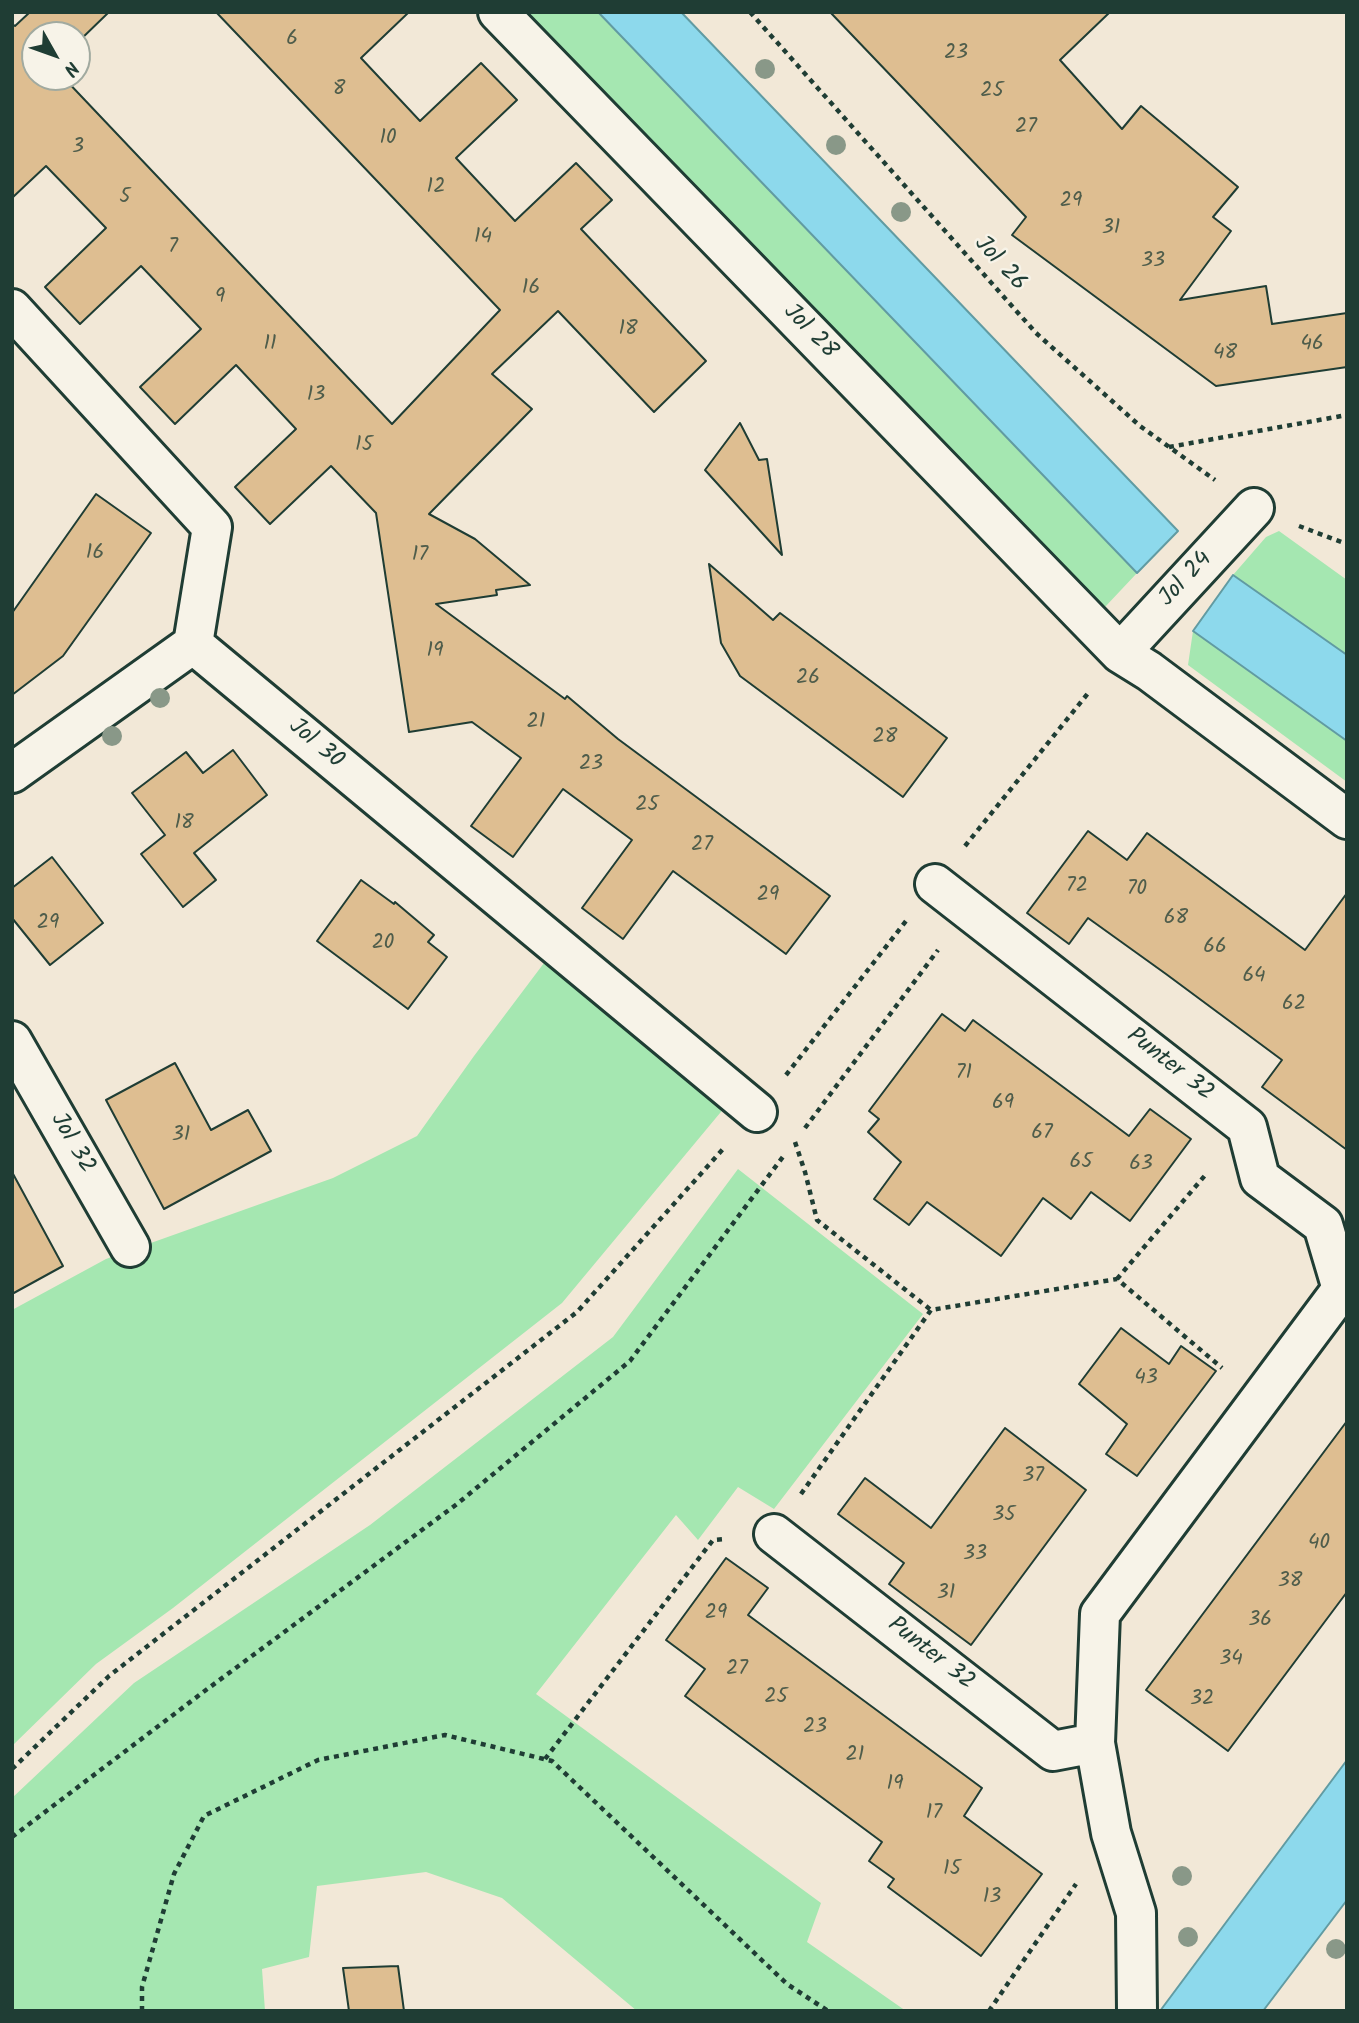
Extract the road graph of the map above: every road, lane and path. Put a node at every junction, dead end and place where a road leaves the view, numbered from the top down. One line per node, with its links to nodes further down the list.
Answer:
1 (498, 12): 8 (street, Jol 28)
2 (750, 12): 5 (path, Jol 26)
3 (12, 309): 7 (street)
4 (1347, 415): 5 (path)
5 (1169, 447): 6 (path, Jol 26)
6 (1243, 519): 8 (street, Jol 24)
7 (193, 644): 9 (street); 14 (street, Jol 30)
8 (1120, 653): 10 (street); 11 (path)
9 (12, 773)
10 (1347, 819)
11 (935, 884): 12 (street, Punter 32); 14 (path)
12 (969, 909): 15 (street, Punter 32); 16 (path)
13 (12, 1041): 17 (street, Jol 32)
14 (757, 1112): 16 (path); 25 (path)
15 (1247, 1127): 18 (path); 19 (street)
16 (794, 1141): 20 (path); 27 (path)
17 (130, 1247)
18 (1116, 1279): 20 (path); 21 (path)
19 (1345, 1290): 21 (street)
20 (931, 1310): 22 (path)
21 (1260, 1400): 23 (street)
22 (774, 1534): 23 (street, Punter 32); 24 (path)
23 (1095, 1743): 26 (street)
24 (545, 1759): 28 (path); 29 (path)
25 (13, 1766)
26 (1111, 1833): 30 (path); 31 (street)
27 (12, 1837)
28 (142, 2011)
29 (828, 2011)
30 (989, 2011)
31 (1137, 2011)

